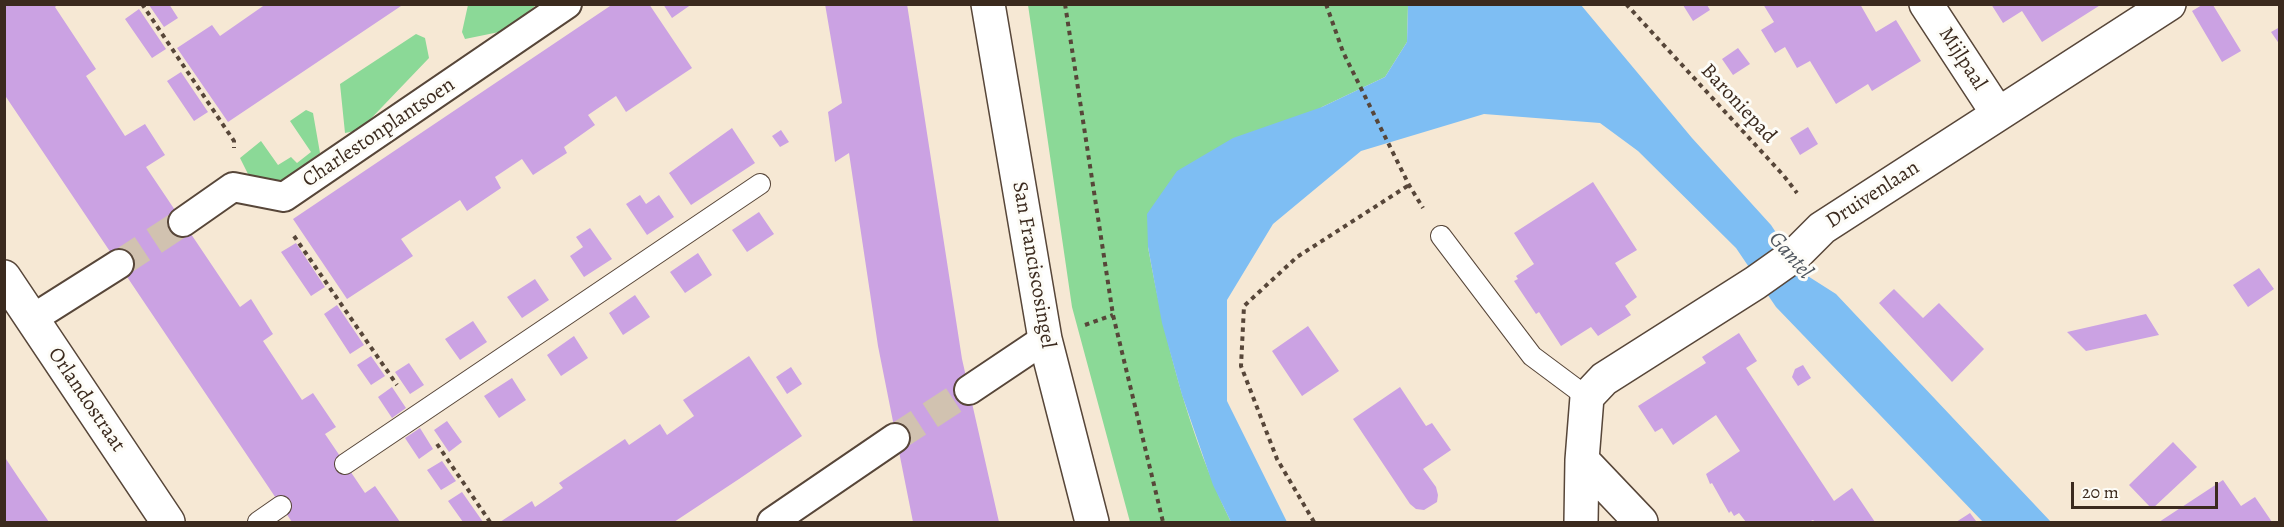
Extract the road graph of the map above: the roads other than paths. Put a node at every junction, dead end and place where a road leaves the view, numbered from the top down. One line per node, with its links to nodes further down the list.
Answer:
1 (567, 4): 7 (street, Charlestonplantsoen)
2 (988, 4): 12 (street, San Franciscosingel)
3 (1926, 4): 5 (street, Mijlpaal)
4 (2169, 4): 5 (street, Druivenlaan)
5 (1998, 114): 14 (street, Druivenlaan)
6 (760, 184): 17 (lane)
7 (183, 222)
8 (1441, 237): 14 (lane)
9 (119, 264): 11 (street)
10 (4, 277): 11 (street, Orlandostraat)
11 (32, 319): 19 (street, Orlandostraat)
12 (1045, 339): 13 (street); 22 (street, San Franciscosingel)
13 (969, 390)
14 (1587, 397): 16 (street)
15 (895, 438): 21 (street)
16 (1582, 460): 23 (street); 24 (street)
17 (345, 464)
18 (281, 506): 20 (lane)
19 (168, 522)
20 (258, 522)
21 (772, 522)
22 (1092, 522)
23 (1581, 522)
24 (1641, 522)

